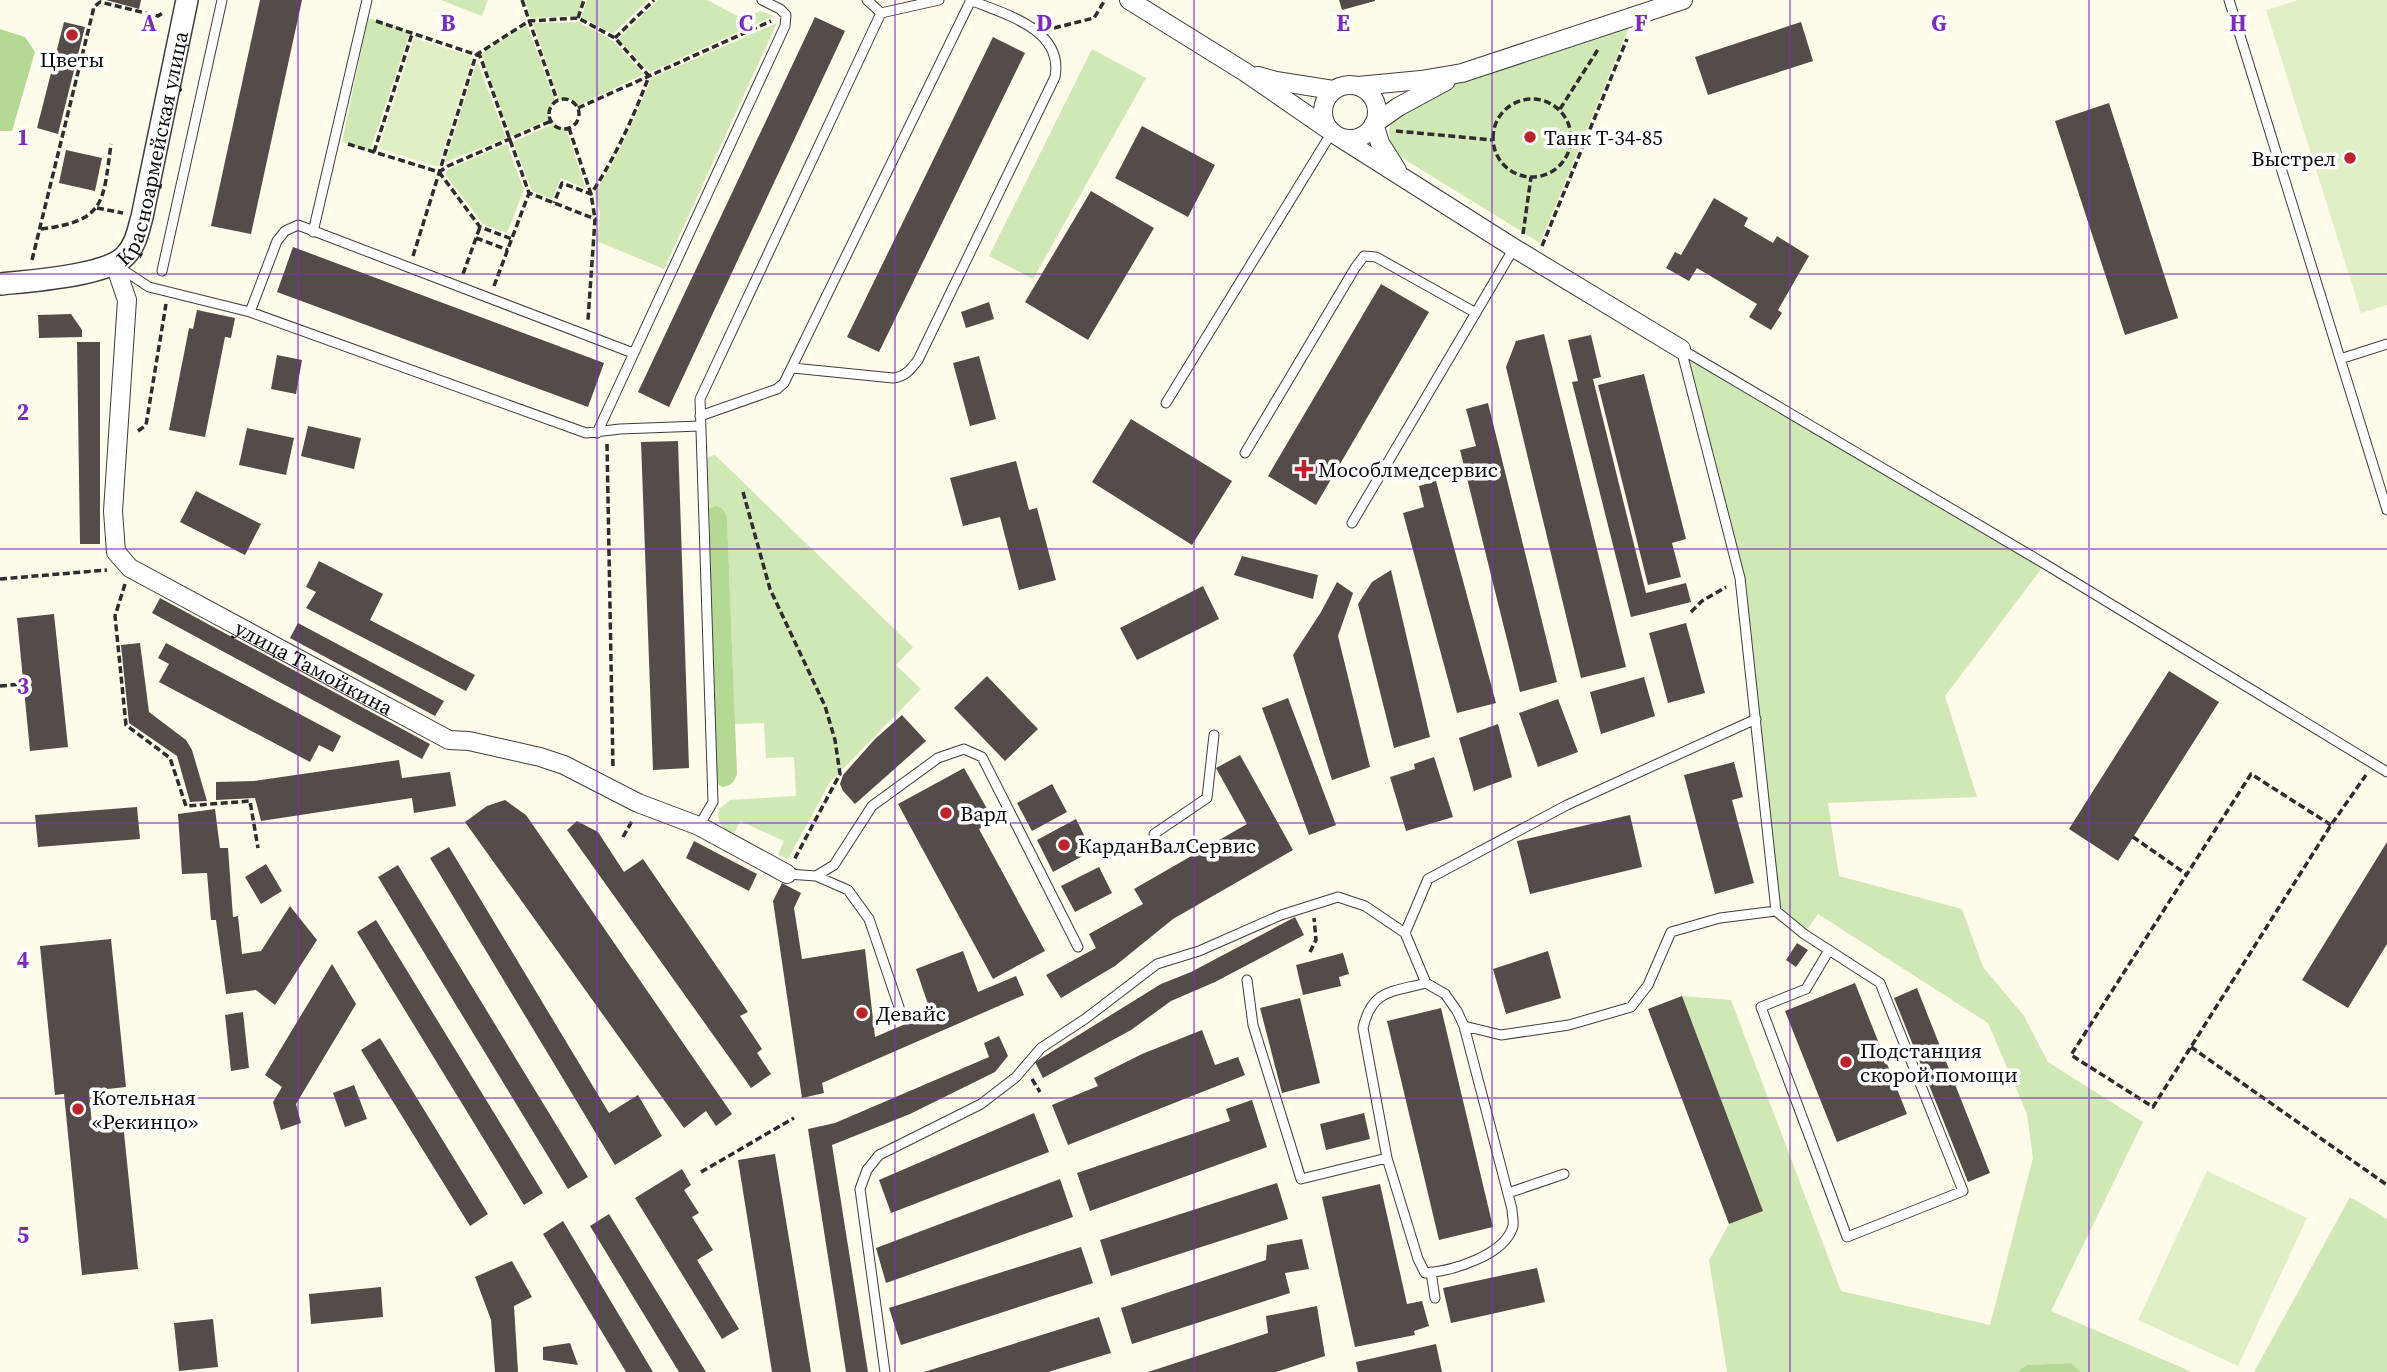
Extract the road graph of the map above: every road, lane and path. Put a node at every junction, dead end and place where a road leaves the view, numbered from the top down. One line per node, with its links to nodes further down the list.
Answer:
1 (187, 0): 62 (street, Красноармейская улица)
2 (222, 0): 64 (lane)
3 (367, 0): 18 (lane)
4 (522, 0): 20 (path)
5 (584, 0): 19 (path)
6 (654, 0): 24 (path)
7 (762, 0): 17 (lane)
8 (867, 0): 16 (lane)
9 (939, 0): 16 (lane)
10 (970, 0): 21 (lane); 76 (lane)
11 (1105, 0): 21 (path)
12 (1129, 0): 27 (street)
13 (1683, 0): 28 (street)
14 (2229, 0): 75 (lane)
15 (167, 11): 54 (path)
16 (881, 12): 78 (lane)
17 (786, 15): 29 (path); 74 (lane)
18 (364, 17): 22 (path); 41 (lane)
19 (578, 18): 20 (path); 24 (path)
20 (529, 21): 26 (path); 32 (path)
21 (1039, 32): 76 (lane)
22 (412, 33): 26 (path); 43 (path)
23 (1628, 36): 60 (path)
24 (615, 38): 29 (path)
25 (1602, 43): 34 (path)
26 (476, 55): 39 (path); 44 (path)
27 (1245, 72): 31 (street); 38 (street)
28 (1462, 73): 30 (street); 36 (street)
29 (649, 76): 33 (path); 48 (path)
30 (1358, 86): 31 (street); 36 (street)
31 (1333, 90): 38 (street)
32 (557, 100): 33 (path); 35 (path)
33 (578, 108): 37 (path)
34 (1559, 109): 40 (path); 45 (path)
35 (551, 121): 37 (path); 39 (path)
36 (1374, 124): 38 (street); 40 (path); 46 (street)
37 (569, 128): 48 (path)
38 (1336, 134): 46 (street); 77 (lane)
39 (510, 139): 44 (path); 47 (path)
40 (1493, 140): 45 (path)
41 (335, 141): 43 (path); 55 (lane)
42 (111, 144): 50 (path)
43 (374, 152): 44 (path)
44 (439, 172): 53 (path); 63 (path)
45 (1531, 177): 58 (path)
46 (1403, 179): 58 (street)
47 (529, 193): 49 (path); 57 (path)
48 (591, 194): 49 (path); 52 (path)
49 (554, 203): 52 (path)
50 (97, 208): 51 (path); 54 (path)
51 (130, 214)
52 (595, 219): 71 (path)
53 (480, 227): 56 (path); 57 (path)
54 (40, 229): 61 (path)
55 (313, 232): 63 (lane); 69 (lane)
56 (476, 239): 59 (path); 66 (path)
57 (512, 239): 59 (path)
58 (1514, 248): 60 (street); 70 (lane)
59 (508, 250): 68 (path)
60 (1534, 260): 73 (street)
61 (32, 262)
62 (115, 265): 65 (street, Красноармейская улица); 67 (lane); 80 (street)
63 (409, 268): 66 (lane)
64 (162, 271)
65 (0, 284)
66 (458, 287): 68 (lane)
67 (168, 293): 69 (lane); 80 (path)
68 (490, 299): 71 (lane)
69 (250, 312): 79 (lane)
70 (1476, 313): 81 (lane); 84 (lane)
71 (587, 335): 74 (lane)
72 (2387, 344): 75 (lane)
73 (1681, 349): 86 (lane); 93 (lane)
74 (634, 353): 79 (lane)
75 (2340, 359): 83 (lane)
76 (793, 368): 78 (lane)
77 (1166, 403)
78 (700, 421): 79 (lane); 97 (lane)
79 (602, 432): 95 (path)
80 (117, 447): 85 (street)
81 (1245, 453)
82 (743, 492): 101 (path)
83 (2387, 510)
84 (1352, 523)
85 (130, 568): 87 (path); 95 (street, улица Тамойкина); 100 (path)
86 (1740, 578): 88 (path); 91 (lane)
87 (0, 579)
88 (1690, 612)
89 (23, 684): 90 (path)
90 (0, 686)
91 (1756, 719): 105 (lane); 106 (lane)
92 (1214, 735): 98 (lane)
93 (2374, 765): 94 (lane); 96 (path)
94 (2387, 772)
95 (614, 792): 97 (street, улица Тамойкина)
96 (2331, 825): 102 (path); 114 (path)
97 (699, 826): 101 (street, улица Тамойкина)
98 (1154, 834)
99 (2133, 837): 102 (path)
100 (258, 848)
101 (787, 874): 103 (lane)
102 (2187, 874): 114 (path)
103 (816, 876): 107 (lane); 112 (lane)
104 (1311, 905): 106 (lane); 109 (path); 123 (lane)
105 (1776, 911): 108 (lane); 113 (lane)
106 (1405, 933): 111 (lane)
107 (1078, 947)
108 (1829, 950): 108 (lane)
109 (1310, 952)
110 (1247, 980): 116 (lane)
111 (1426, 983): 113 (lane); 116 (lane)
112 (899, 1007)
113 (1464, 1026): 120 (lane)
114 (2191, 1047): 119 (path)
115 (794, 1118): 117 (path)
116 (1387, 1158): 121 (lane)
117 (701, 1171)
118 (1564, 1174): 120 (lane)
119 (2387, 1185)
120 (1508, 1193): 121 (lane)
121 (1431, 1272): 122 (lane)
122 (1435, 1298)
123 (885, 1372)

